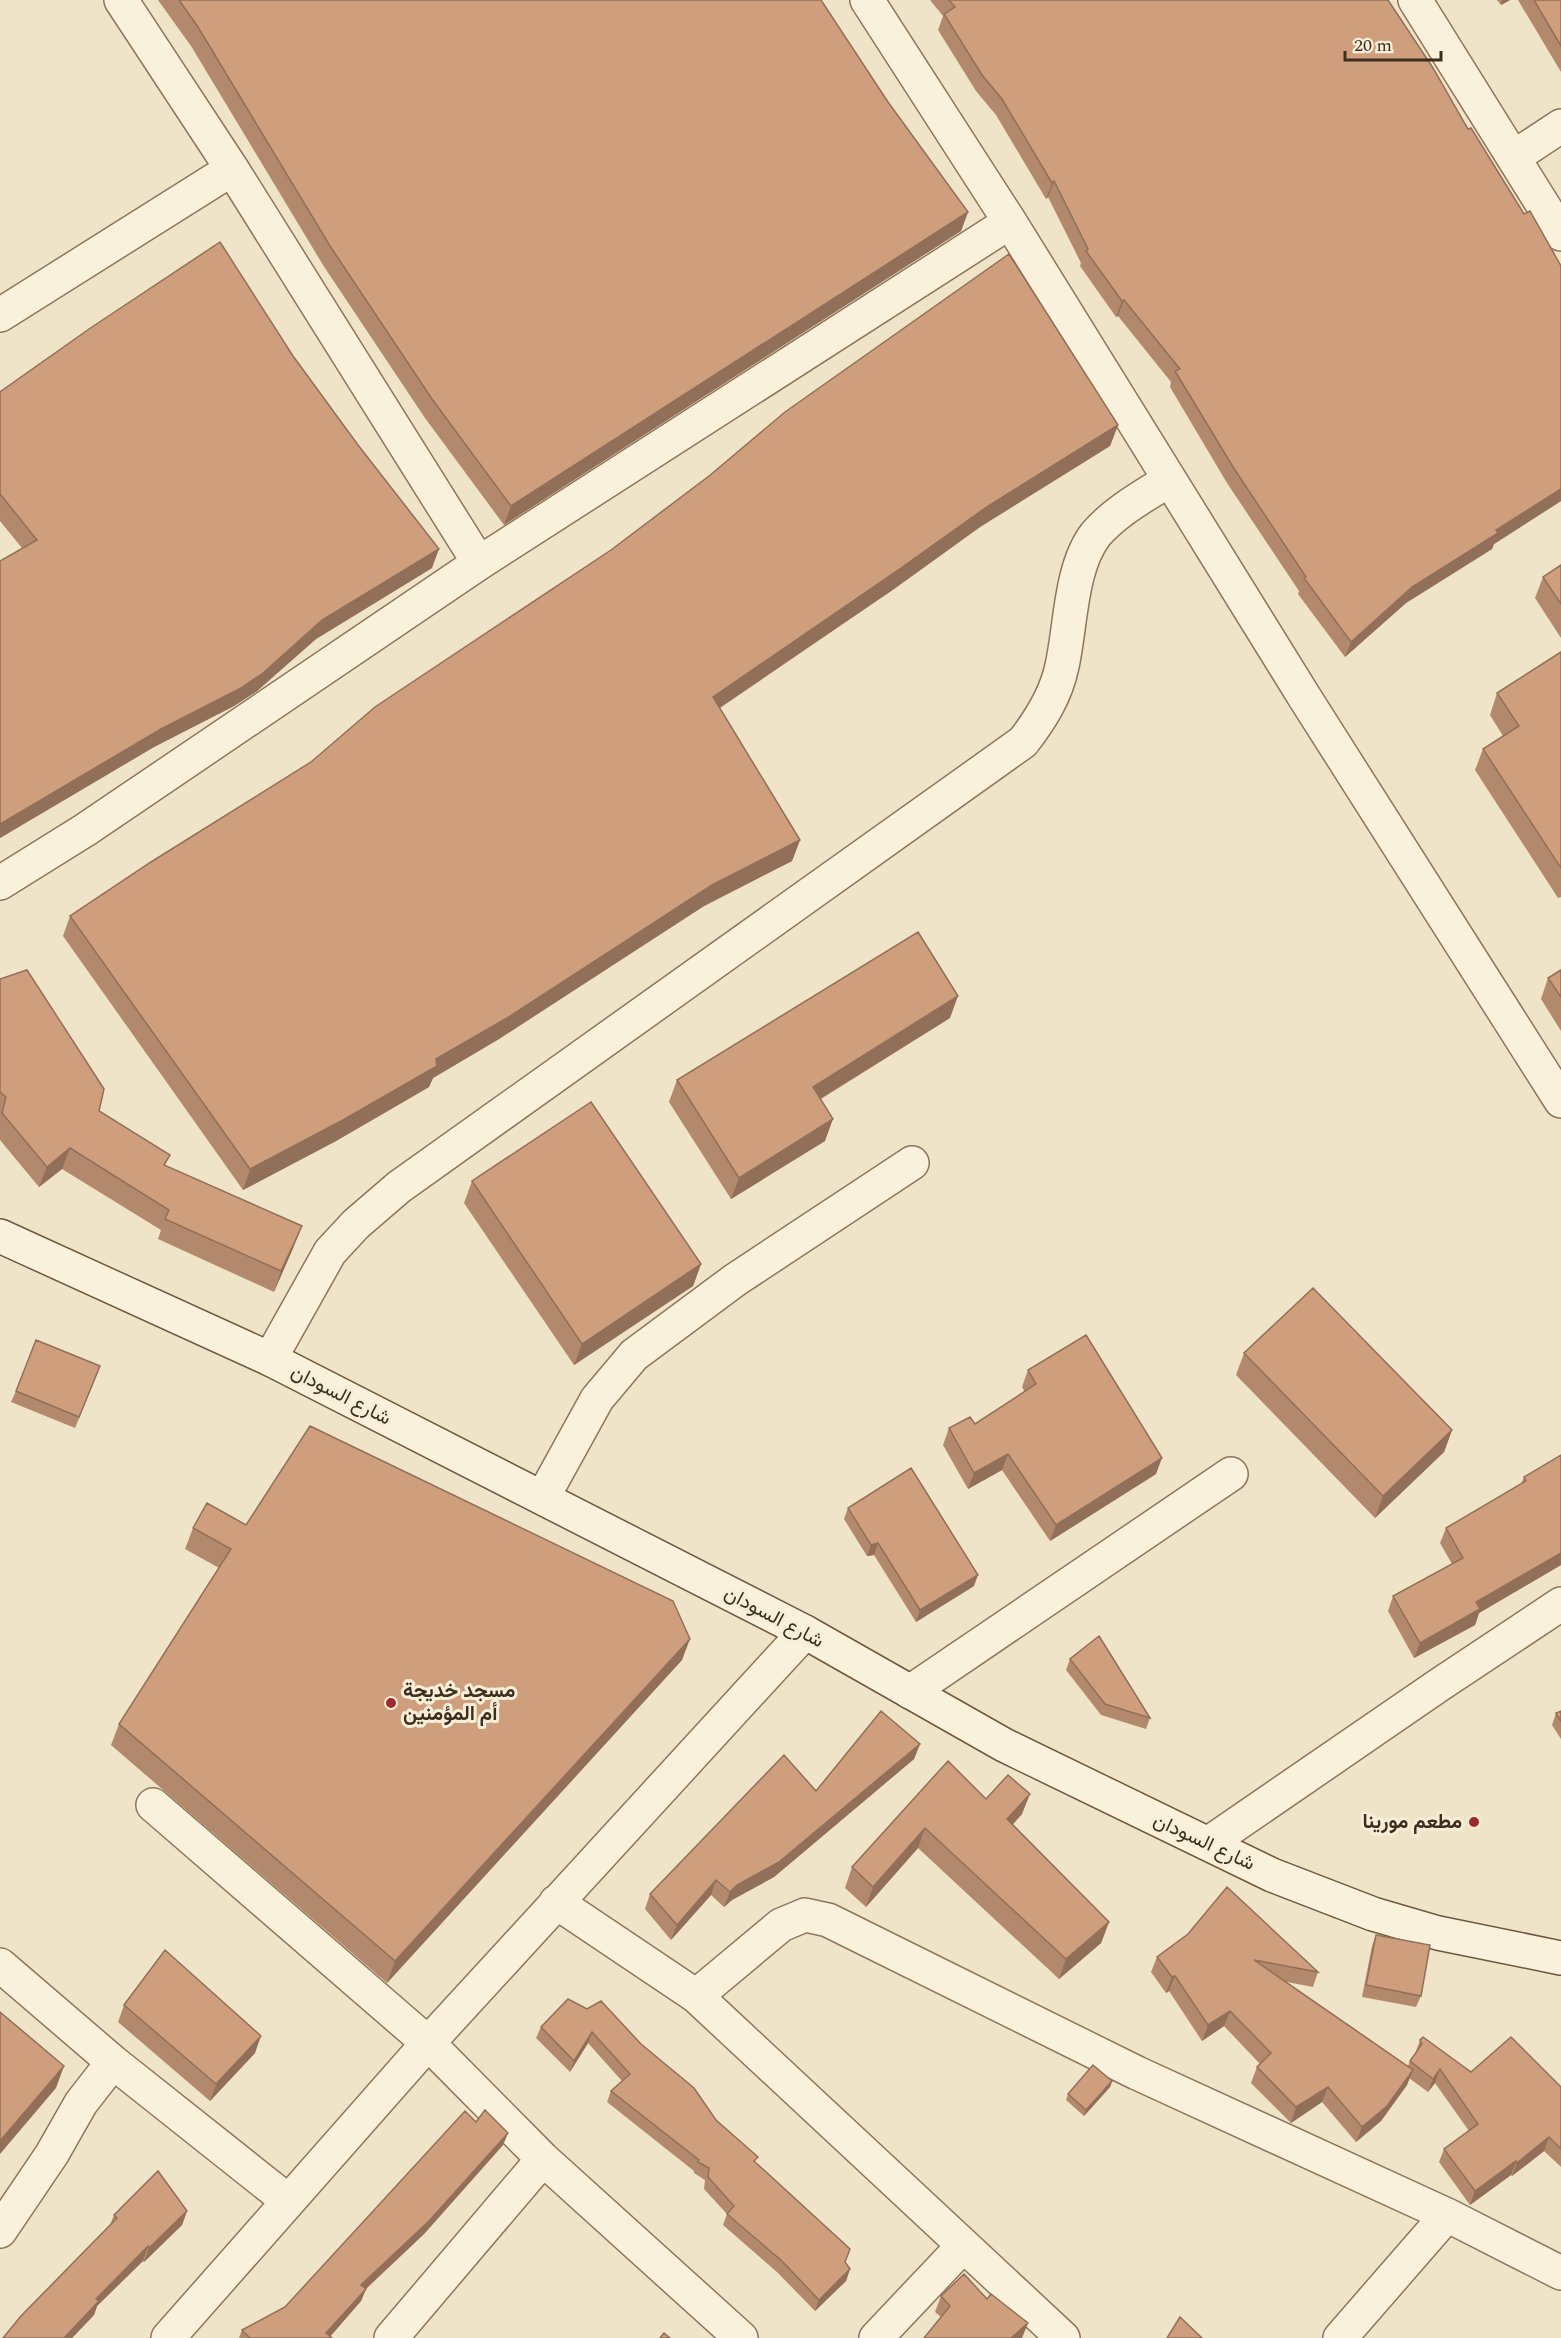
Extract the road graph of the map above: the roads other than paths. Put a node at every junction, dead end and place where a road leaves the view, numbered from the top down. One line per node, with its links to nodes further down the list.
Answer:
1 (121, 0): 6 (street)
2 (867, 0): 7 (street)
3 (1415, 0): 5 (street)
4 (1561, 126): 5 (street)
5 (1514, 157): 8 (street)
6 (232, 170): 9 (street); 11 (street)
7 (1010, 222): 10 (street); 11 (street)
8 (1561, 234)
9 (0, 315)
10 (1169, 480): 13 (street); 16 (street)
11 (478, 563): 12 (street)
12 (0, 883)
13 (1561, 1101)
14 (912, 1163): 18 (street)
15 (0, 1236): 16 (street, شارع السودان)
16 (270, 1359): 18 (street, شارع السودان)
17 (1231, 1474): 21 (street)
18 (543, 1497): 20 (street, شارع السودان)
19 (1561, 1604): 23 (street)
20 (805, 1632): 21 (street, شارع السودان); 24 (street)
21 (910, 1692): 23 (street, شارع السودان)
22 (153, 1805): 28 (street)
23 (1209, 1843): 25 (street, شارع السودان)
24 (556, 1902): 27 (street); 28 (street)
25 (1561, 1958)
26 (0, 1965): 29 (street)
27 (696, 1996): 32 (street); 34 (street)
28 (428, 2043): 30 (street); 31 (street)
29 (113, 2062): 31 (street); 33 (street)
30 (543, 2159): 37 (street); 38 (street)
31 (288, 2201): 36 (street)
32 (1447, 2215): 35 (street); 41 (street)
33 (0, 2231)
34 (963, 2246): 39 (street); 40 (street)
35 (1561, 2273)
36 (168, 2338)
37 (391, 2338)
38 (741, 2338)
39 (876, 2338)
40 (1063, 2338)
41 (1340, 2338)

